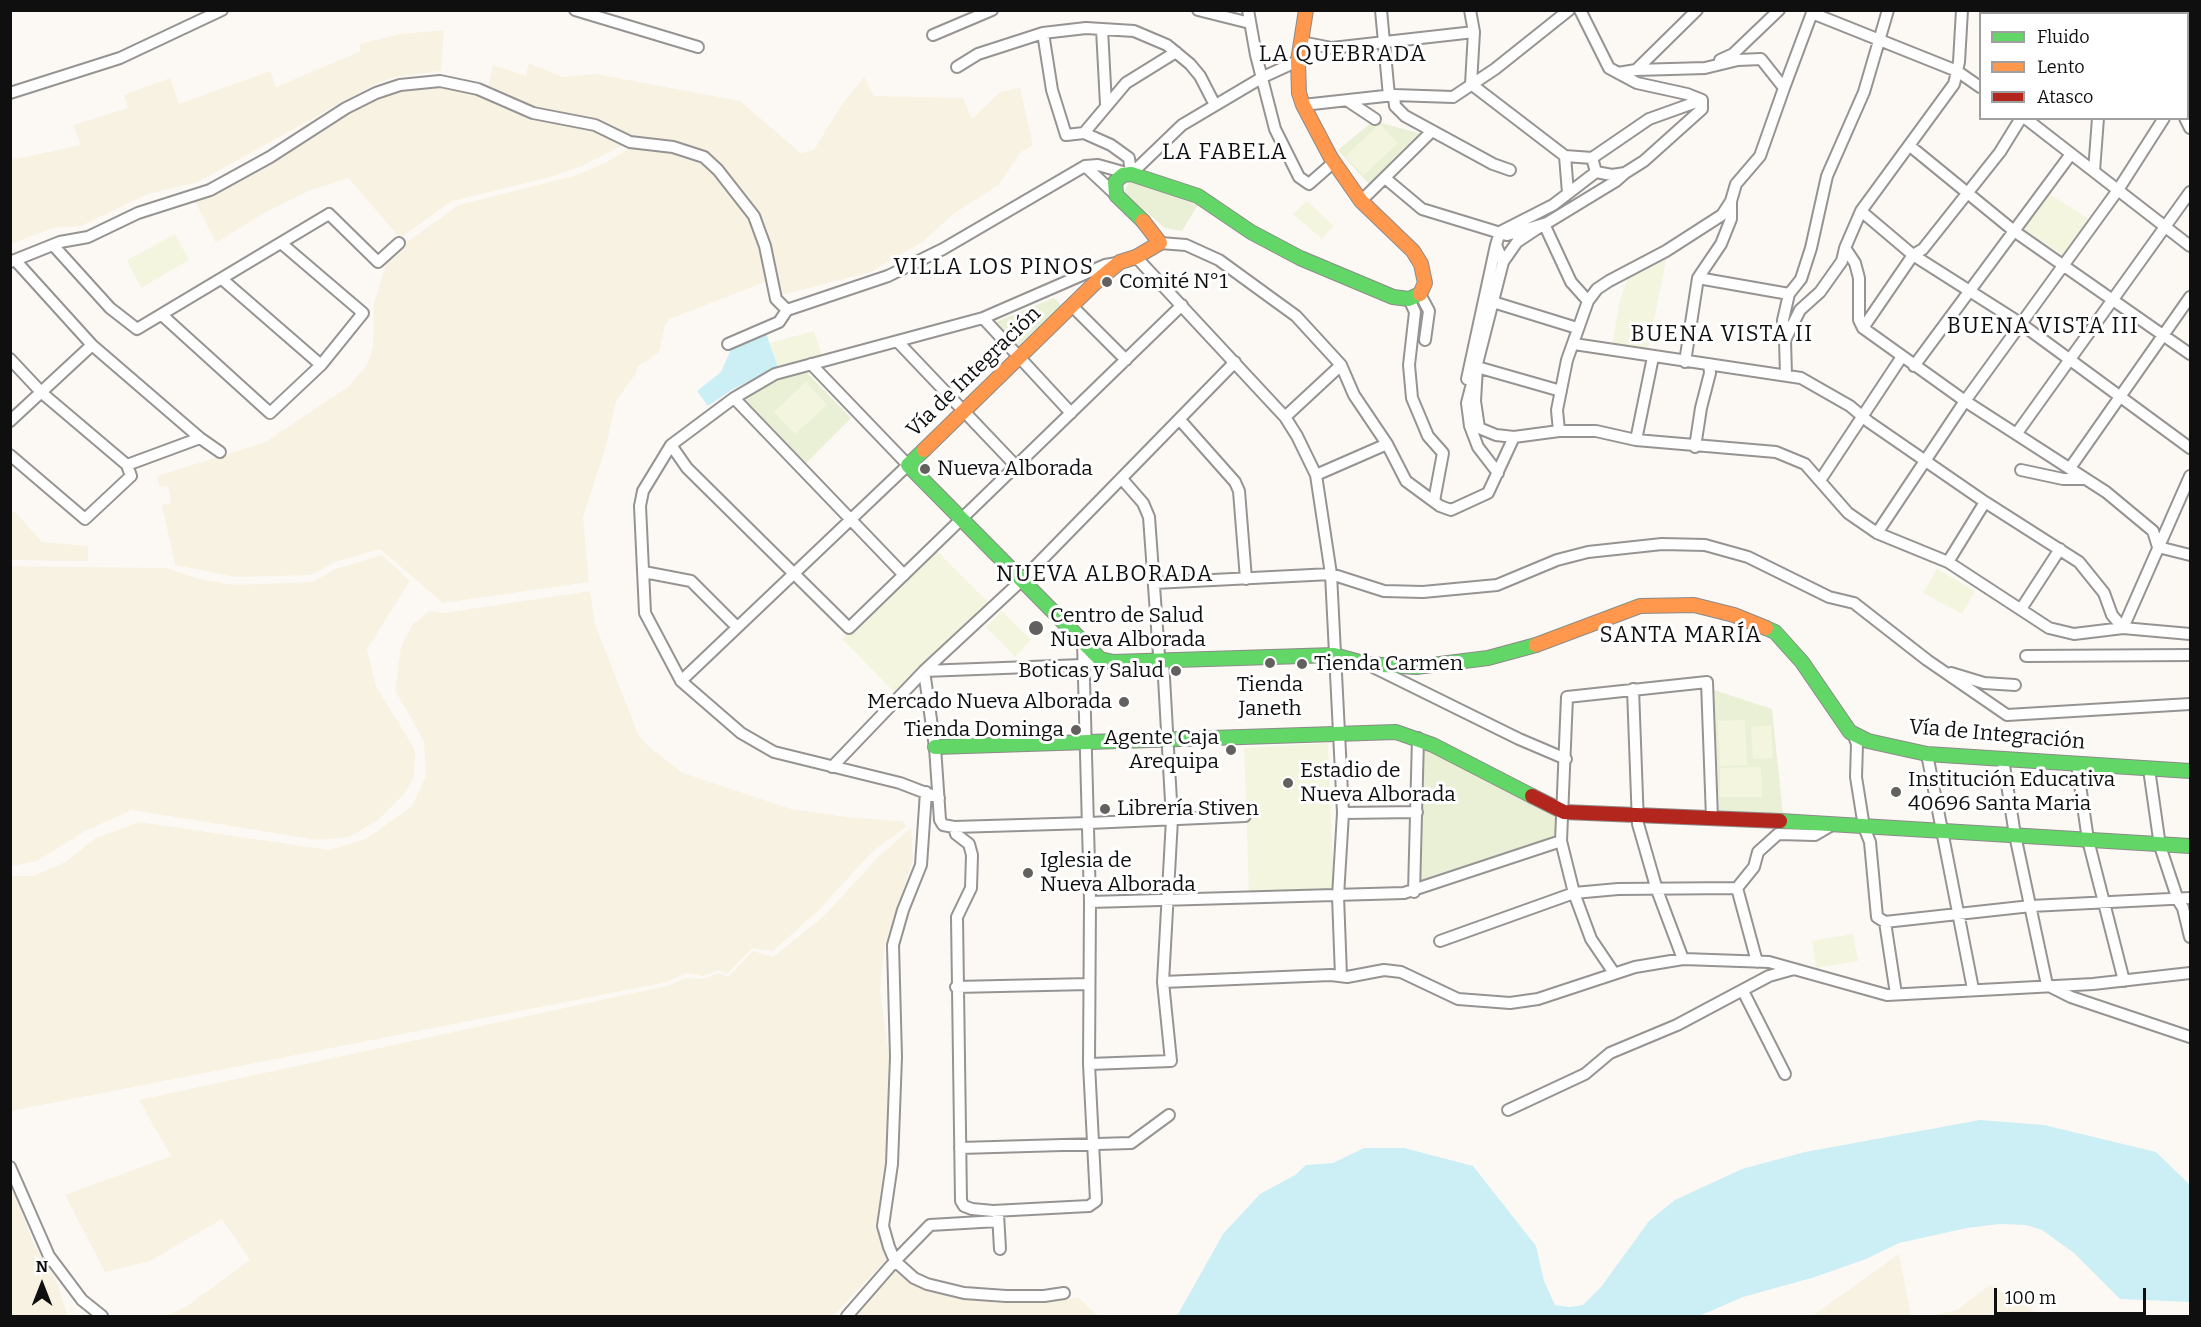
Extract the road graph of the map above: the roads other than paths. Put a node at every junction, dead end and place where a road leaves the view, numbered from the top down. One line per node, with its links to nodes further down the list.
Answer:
1 (222, 10): 35 (street)
2 (575, 10): 23 (street)
3 (992, 10): 19 (street)
4 (1197, 10): 15 (street)
5 (1248, 10): 15 (street)
6 (1306, 10): 21 (main road)
7 (1381, 10): 22 (street)
8 (1470, 10): 17 (street)
9 (1569, 10): 32 (street)
10 (1580, 10): 30 (street)
11 (1779, 10): 27 (street)
12 (1888, 10): 20 (street)
13 (1962, 10): 29 (street)
14 (1690, 13): 28 (street)
15 (1250, 23): 31 (street)
16 (1102, 29): 18 (street); 24 (street); 39 (street)
17 (1474, 32): 22 (street); 32 (street)
18 (1043, 33): 26 (street); 48 (street)
19 (933, 35)
20 (1879, 41): 29 (street); 34 (street); 89 (street)
21 (1300, 42): 22 (street); 25 (main road)
22 (1382, 44): 36 (street)
23 (698, 47)
24 (1176, 52): 39 (street); 40 (street)
25 (1298, 61): 31 (street); 41 (main road)
26 (957, 67)
27 (1705, 68): 28 (street); 34 (street)
28 (1636, 70): 30 (street)
29 (1957, 71): 33 (street); 49 (street)
30 (1618, 74): 38 (street)
31 (1263, 77): 40 (street); 53 (street)
32 (1471, 84): 36 (street); 51 (street)
33 (1979, 86)
34 (1784, 88): 67 (street)
35 (10, 93)
36 (1392, 96): 37 (street); 47 (street)
37 (1348, 100): 41 (street); 42 (street)
38 (1702, 100): 52 (street); 58 (street)
39 (1106, 105): 48 (street)
40 (1215, 105): 59 (street)
41 (1303, 105): 53 (main road)
42 (1375, 119)
43 (2022, 120): 64 (street)
44 (2026, 120): 50 (street)
45 (2098, 120): 56 (street)
46 (2163, 120): 61 (street)
47 (1431, 132): 55 (street); 60 (street)
48 (1084, 133): 59 (street)
49 (1910, 146): 64 (street); 68 (street)
50 (2071, 154): 56 (street); 71 (street)
51 (1565, 156): 52 (street); 63 (street)
52 (1592, 158): 57 (street)
53 (1334, 162): 66 (main road)
54 (1085, 166): 59 (street); 65 (street); 97 (street)
55 (1510, 170)
56 (2094, 171): 61 (street)
57 (1596, 172): 58 (street); 63 (street)
58 (1625, 173): 69 (street)
59 (1131, 174): 65 (main road); 90 (main road)
60 (1385, 178): 66 (street); 72 (street)
61 (2118, 190): 70 (street); 85 (street)
62 (2190, 192): 70 (street)
63 (1568, 193): 72 (street)
64 (1967, 193): 71 (street); 80 (street)
65 (1116, 195): 75 (main road)
66 (1361, 201): 90 (main road)
67 (1731, 201): 86 (street); 93 (street)
68 (1861, 211): 79 (street); 80 (street)
69 (1544, 224): 72 (street); 84 (street); 93 (street)
70 (2167, 226): 78 (street); 92 (street)
71 (2014, 231): 85 (street); 88 (street)
72 (1500, 232): 77 (street)
73 (281, 243): 74 (street); 87 (street); 119 (street)
74 (399, 243)
75 (1160, 243): 81 (main road, Vía de Integración); 122 (street)
76 (53, 245): 82 (street); 97 (street); 98 (street)
77 (1496, 245): 84 (street); 128 (street)
78 (2190, 246)
79 (1845, 248): 102 (street); 105 (street)
80 (1913, 255): 88 (street); 102 (street)
81 (1136, 257): 83 (main road, Vía de Integración); 95 (street)
82 (13, 261): 109 (street)
83 (1120, 262): 96 (main road, Vía de Integración); 99 (street)
84 (1503, 262): 94 (street)
85 (2064, 266): 92 (street); 100 (street)
86 (1698, 278): 89 (street); 118 (street)
87 (222, 279): 98 (street); 119 (street)
88 (1968, 292): 100 (street); 123 (street)
89 (1789, 294): 105 (street)
90 (1414, 296): 104 (street); 161 (street)
91 (2190, 297): 103 (street)
92 (2114, 300): 103 (street); 115 (street)
93 (1588, 301): 101 (street)
94 (1493, 302): 101 (street); 124 (street)
95 (1182, 305): 116 (street); 117 (street)
96 (1073, 307): 112 (main road, Vía de Integración); 116 (street)
97 (787, 310): 107 (street)
98 (162, 315): 119 (street)
99 (983, 318): 106 (street); 112 (street)
100 (2020, 323): 115 (street); 131 (street)
101 (1577, 328): 108 (street)
102 (1863, 328): 113 (street)
103 (2163, 336): 110 (street); 129 (street)
104 (1425, 340)
105 (1785, 340): 125 (street)
106 (898, 342): 120 (street); 132 (street)
107 (728, 344)
108 (1574, 344): 111 (street); 126 (street)
109 (92, 345): 127 (street); 141 (street)
110 (2190, 354)
111 (1653, 357): 118 (street); 142 (street)
112 (1019, 358): 132 (main road, Vía de Integración); 133 (street)
113 (1901, 358): 123 (street); 134 (street)
114 (10, 359): 127 (street)
115 (2072, 359): 129 (street); 139 (street)
116 (1126, 360): 133 (street)
117 (1235, 362): 135 (street); 136 (street)
118 (1685, 362): 121 (street)
119 (321, 364)
120 (811, 364): 130 (street); 151 (street)
121 (1708, 364): 125 (street); 145 (street)
122 (1341, 365): 135 (street); 143 (street)
123 (1914, 366): 131 (street)
124 (1478, 367): 126 (street); 128 (street); 140 (street)
125 (1786, 375): 134 (street)
126 (1561, 391): 138 (street)
127 (42, 393): 137 (street); 150 (street)
128 (1468, 395): 155 (street)
129 (2121, 397): 146 (street); 153 (street)
130 (734, 398): 144 (street); 163 (street)
131 (1965, 401): 139 (street); 149 (street)
132 (964, 411): 151 (main road, Vía de Integración); 152 (street)
133 (1071, 413): 152 (street)
134 (1862, 416): 149 (street); 159 (street)
135 (1285, 417): 156 (street)
136 (1180, 420): 158 (street); 174 (street)
137 (10, 421)
138 (1559, 431): 140 (street); 142 (street)
139 (2018, 433): 153 (street)
140 (1514, 437): 155 (street)
141 (200, 438): 147 (street); 150 (street)
142 (1636, 441): 145 (street)
143 (1387, 444): 156 (street); 161 (street)
144 (671, 445): 170 (street); 171 (street)
145 (1695, 447): 159 (street)
146 (2190, 448)
147 (220, 452)
148 (10, 455): 150 (street)
149 (1924, 460): 162 (street); 165 (street)
150 (127, 465)
151 (908, 465): 163 (street); 164 (main road, Vía de Integración)
152 (1016, 466): 164 (street)
153 (2070, 468): 160 (street)
154 (2021, 470): 160 (street)
155 (1498, 473): 161 (street)
156 (1316, 475): 172 (street)
157 (2190, 476): 166 (street)
158 (1122, 479): 175 (street); 176 (street)
159 (1821, 479): 165 (street)
160 (2086, 479): 166 (street)
161 (1434, 501)
162 (1985, 502): 167 (street); 169 (street)
163 (850, 519): 171 (street); 173 (street)
164 (962, 519): 173 (street); 175 (main road, Vía de Integración)
165 (1877, 533): 169 (street)
166 (2158, 547): 168 (street); 179 (street)
167 (2060, 549): 177 (street); 179 (street)
168 (2190, 555)
169 (1948, 562): 177 (street)
170 (644, 572): 178 (street); 191 (street)
171 (793, 573): 173 (street); 178 (street)
172 (1331, 574): 174 (street); 182 (street); 190 (street)
173 (904, 575)
174 (1245, 579): 176 (street)
175 (1022, 580): 181 (main road, Vía de Integración); 189 (street)
176 (1154, 584): 186 (street)
177 (2021, 609): 179 (street)
178 (737, 627): 191 (street)
179 (2123, 628): 180 (street)
180 (2190, 634)
181 (1083, 642): 185 (main road, Vía de Integración); 188 (street)
182 (1334, 655): 186 (main road); 187 (main road); 195 (street)
183 (2190, 655): 184 (street)
184 (2026, 656)
185 (1100, 659): 186 (main road); 188 (street)
186 (1163, 660): 198 (street)
187 (1367, 664): 196 (main road); 202 (street)
188 (1083, 665): 189 (street); 199 (street)
189 (924, 671): 200 (street); 205 (street)
190 (1945, 672): 192 (street); 194 (street)
191 (681, 681): 205 (street)
192 (2015, 685)
193 (1633, 690): 202 (street); 213 (street); 215 (street)
194 (2190, 704)
195 (1339, 733): 197 (main road); 198 (main road); 212 (street)
196 (1854, 736): 201 (main road, Vía de Integración); 220 (street)
197 (1418, 738): 210 (street); 211 (main road)
198 (1167, 741): 199 (main road); 216 (street)
199 (1087, 743): 200 (main road); 217 (street)
200 (936, 747): 209 (street)
201 (1927, 754): 203 (main road, Vía de Integración); 221 (street)
202 (1566, 759): 211 (street)
203 (2003, 759): 204 (main road, Vía de Integración); 222 (street)
204 (2077, 764): 206 (main road, Vía de Integración); 223 (street)
205 (832, 767): 208 (street)
206 (2149, 769): 207 (main road, Vía de Integración); 225 (street)
207 (2190, 771)
208 (926, 792): 209 (street); 266 (street)
209 (939, 798): 219 (street)
210 (1417, 812): 212 (street); 229 (street)
211 (1564, 812): 213 (main road); 224 (street)
212 (1343, 813): 231 (street)
213 (1636, 814): 215 (main road); 228 (street)
214 (1245, 816): 216 (street)
215 (1712, 818): 218 (main road)
216 (1172, 819): 217 (street); 236 (street)
217 (1089, 823): 219 (street); 235 (street)
218 (1834, 825): 220 (main road); 227 (street)
219 (954, 827): 252 (street)
220 (1864, 827): 221 (main road); 239 (street)
221 (1940, 830): 222 (main road); 238 (street)
222 (2015, 835): 223 (main road); 237 (street)
223 (2088, 840): 225 (main road); 234 (street)
224 (1561, 841): 229 (street); 230 (street)
225 (2160, 846): 226 (main road); 233 (street)
226 (2190, 846)
227 (1737, 888): 228 (street); 243 (street)
228 (1657, 890): 230 (street); 242 (street)
229 (1414, 892): 231 (street)
230 (1574, 893): 241 (street); 245 (street)
231 (1338, 896): 236 (street); 247 (street)
232 (2190, 898): 233 (street)
233 (2178, 900): 234 (street); 240 (street)
234 (2104, 901): 237 (street); 248 (street)
235 (1090, 902): 236 (street); 250 (street)
236 (1169, 902): 249 (street)
237 (2031, 906): 238 (street); 251 (street)
238 (1956, 913): 239 (street); 253 (street)
239 (1885, 922): 255 (street)
240 (2190, 937)
241 (1440, 941)
242 (1683, 959): 243 (street); 245 (street)
243 (1757, 962): 244 (street)
244 (1796, 969): 254 (street); 255 (street)
245 (1614, 973): 247 (street)
246 (2190, 973): 248 (street)
247 (1341, 976): 249 (street)
248 (2124, 981): 251 (street)
249 (1163, 982): 257 (street)
250 (1089, 984): 252 (street); 257 (street)
251 (2047, 985): 253 (street); 256 (street)
252 (956, 987): 262 (street)
253 (1973, 989): 255 (street)
254 (1743, 991): 258 (street); 259 (street)
255 (1896, 994)
256 (2190, 1037)
257 (1089, 1064): 261 (street)
258 (1785, 1074)
259 (1508, 1110)
260 (1169, 1115): 261 (street)
261 (1093, 1144): 262 (street); 264 (street)
262 (960, 1148): 264 (street)
263 (10, 1167): 268 (street)
264 (998, 1215): 265 (street); 266 (street)
265 (1000, 1249)
266 (895, 1261): 267 (street); 269 (street)
267 (1064, 1293)
268 (102, 1317)
269 (847, 1317)

